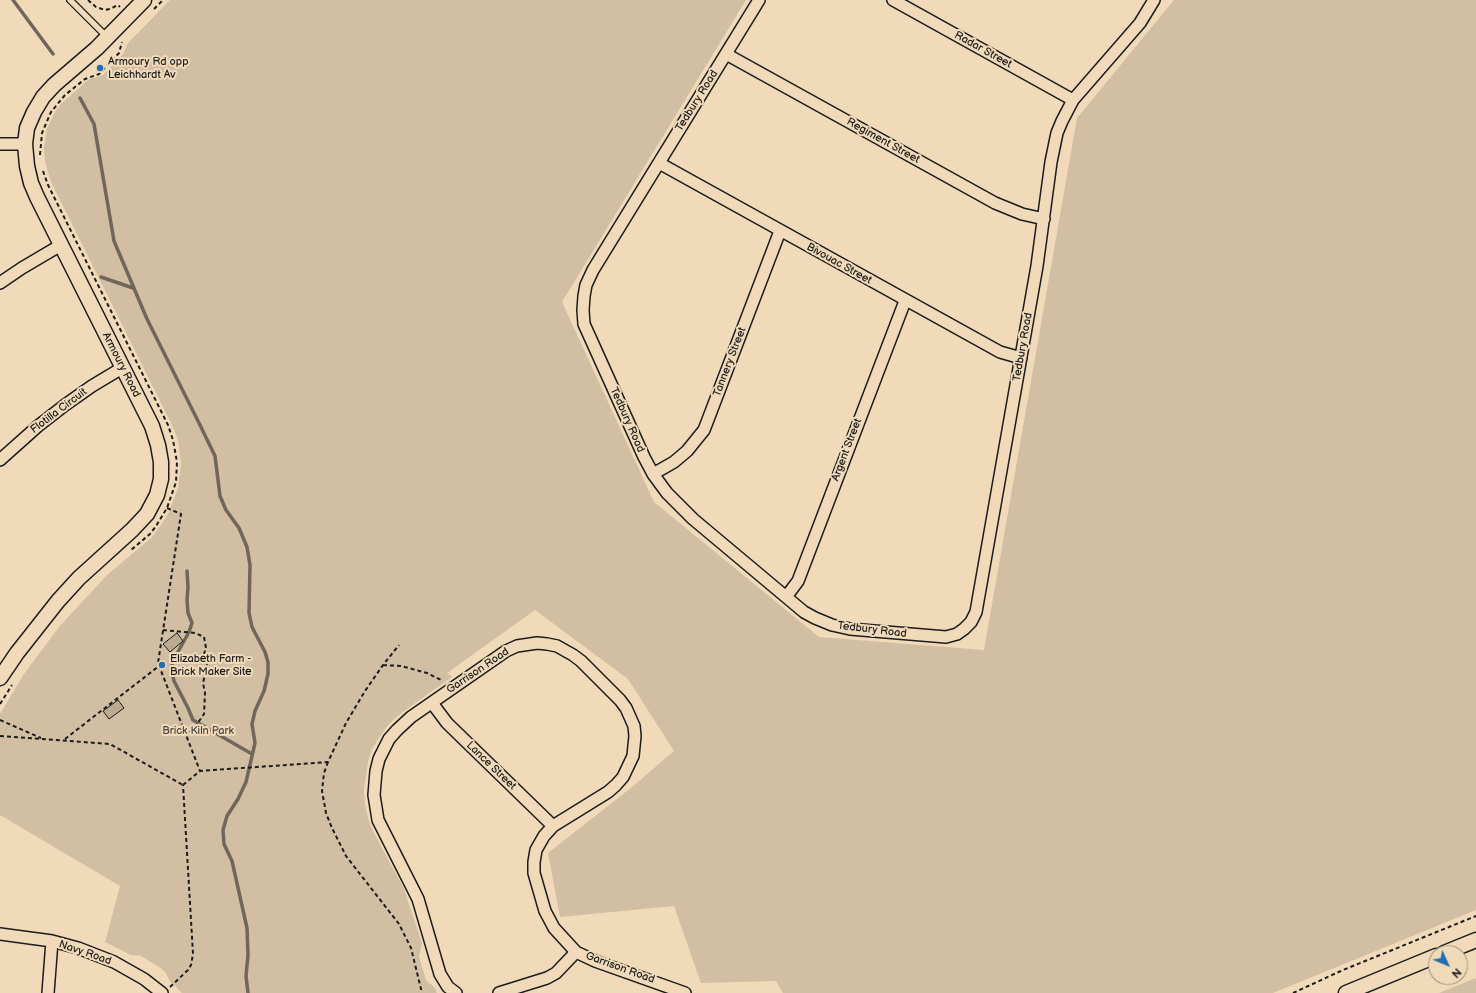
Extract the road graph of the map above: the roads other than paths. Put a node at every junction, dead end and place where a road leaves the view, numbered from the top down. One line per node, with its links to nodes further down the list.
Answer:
1 (70, 0): 6 (lane)
2 (144, 0): 6 (street)
3 (759, 0): 7 (street, Tedbury Road)
4 (893, 0): 8 (street, Radar Street)
5 (1154, 0): 8 (street, Tedbury Road)
6 (108, 37): 10 (street, Armoury Road)
7 (726, 54): 11 (street, Tedbury Road); 12 (street, Regiment Street)
8 (1073, 100): 12 (street, Tedbury Road)
9 (0, 144): 10 (street)
10 (25, 144): 14 (street, Armoury Road)
11 (659, 163): 13 (street, Bivouac Street); 20 (street, Tedbury Road)
12 (1044, 219): 17 (street, Tedbury Road)
13 (780, 231): 16 (street, Bivouac Street); 20 (street, Tannery Street)
14 (61, 245): 15 (street); 18 (street, Armoury Road)
15 (0, 283)
16 (905, 301): 17 (street, Bivouac Street); 21 (street, Argent Street)
17 (1021, 358): 21 (street, Tedbury Road)
18 (122, 368): 19 (street, Flotilla Circuit); 22 (street, Armoury Road)
19 (0, 460)
20 (653, 474): 21 (street, Tedbury Road)
21 (786, 596)
22 (0, 678)
23 (432, 703): 24 (street, Lance Street); 24 (street, Garrison Road); 33 (street, Garrison Road)
24 (553, 826): 29 (street, Garrison Road)
25 (0, 934): 27 (street, Navy Road)
26 (1476, 940): 28 (street)
27 (52, 941): 31 (street); 32 (street, Navy Road)
28 (1464, 945)
29 (576, 952): 34 (street, Garrison Road); 35 (street, Garrison Road)
30 (1428, 959): 36 (street)
31 (48, 993)
32 (162, 993)
33 (456, 993)
34 (499, 993)
35 (685, 993)
36 (1346, 993)

